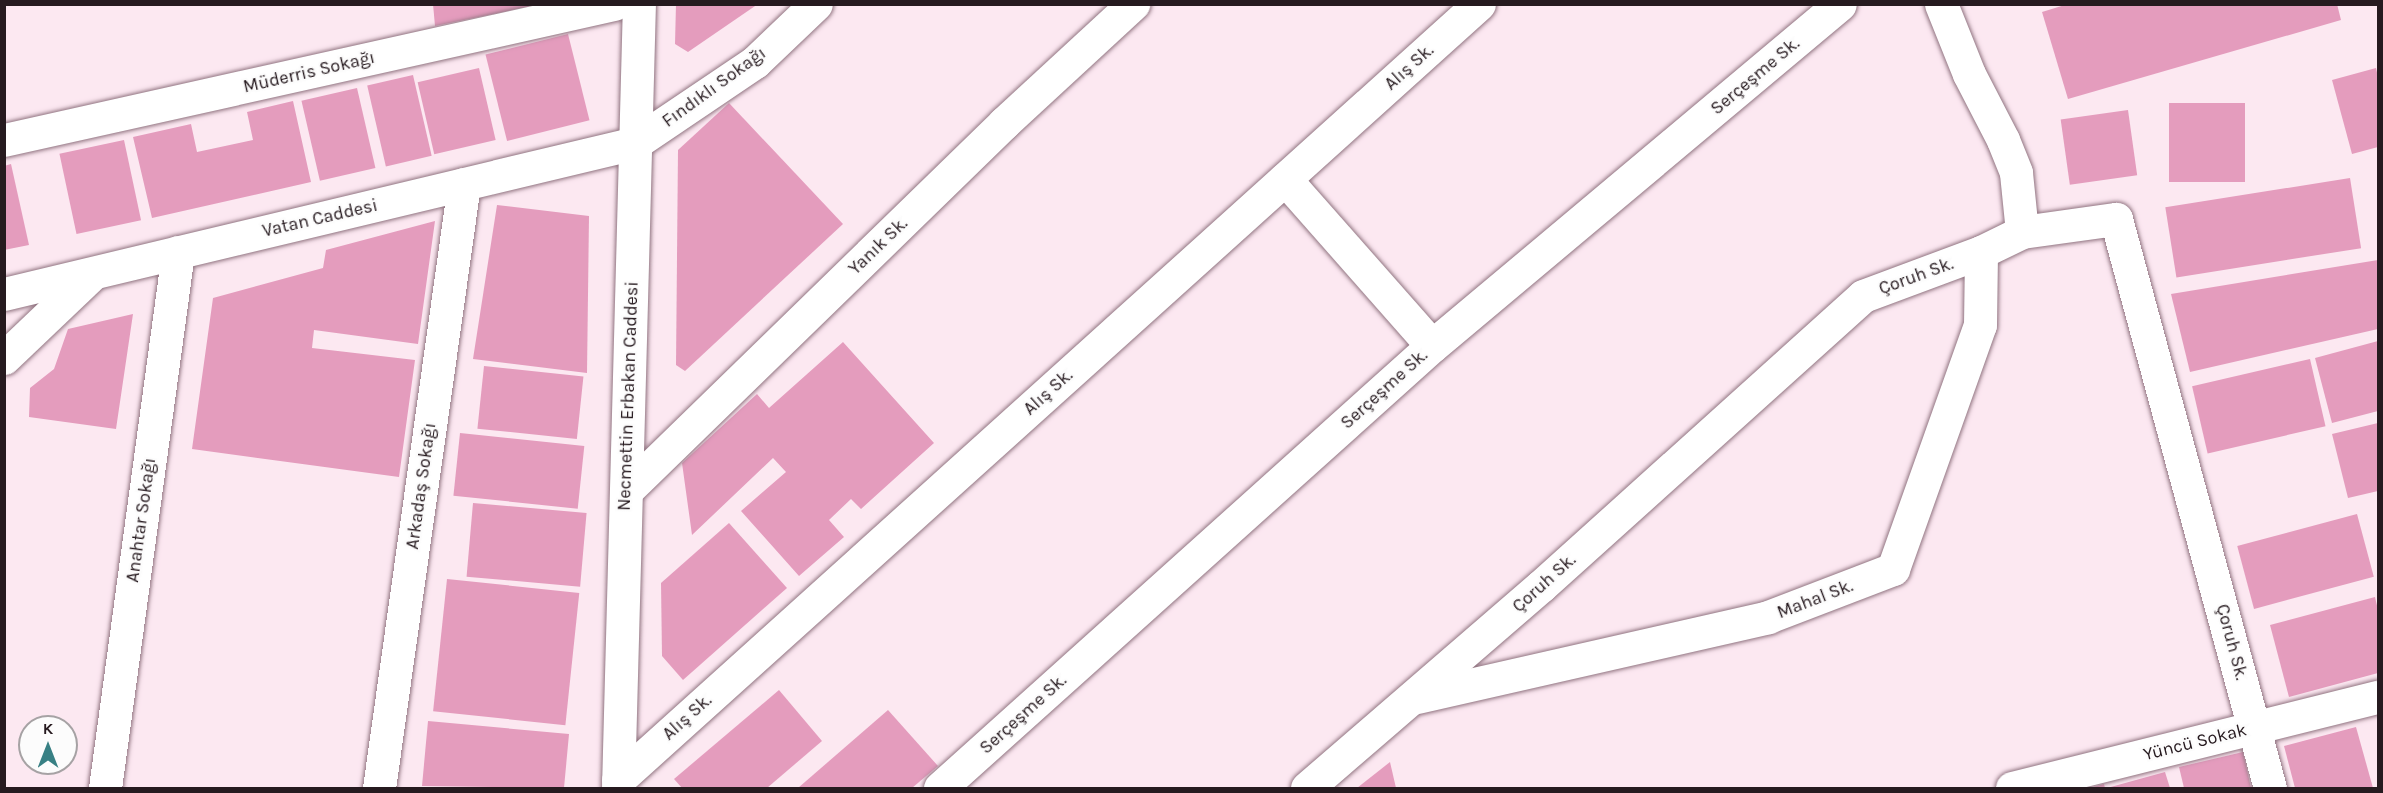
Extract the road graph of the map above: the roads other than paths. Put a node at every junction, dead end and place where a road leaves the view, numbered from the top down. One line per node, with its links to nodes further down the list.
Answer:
1 (614, 4): 8 (street, Müderris Sokağı)
2 (639, 4): 9 (street, Necmettin Erbakan Caddesi)
3 (816, 4): 9 (street, Fındıklı Sokağı)
4 (1133, 4): 19 (street, Yanık Sk.)
5 (1479, 4): 10 (street, Alış Sk.)
6 (1840, 4): 17 (street, Serçeşme Sk.)
7 (1941, 4): 12 (street)
8 (4, 140)
9 (635, 143): 11 (street, Vatan Caddesi); 19 (street, Necmettin Erbakan Caddesi)
10 (1285, 179): 17 (street); 23 (street, Alış Sk.)
11 (464, 184): 13 (street, Vatan Caddesi); 25 (street, Arkadaş Sokağı)
12 (2022, 232): 14 (street, Çoruh Sk.); 22 (street, Çoruh Sk.)
13 (178, 252): 15 (street, Vatan Caddesi); 24 (street, Anahtar Sokağı)
14 (1981, 252): 21 (street, Çoruh Sk.); 21 (street, Mahal Sk.)
15 (91, 275): 16 (street, Vatan Caddesi); 18 (street)
16 (4, 294)
17 (1432, 346): 26 (street, Serçeşme Sk.)
18 (4, 358)
19 (626, 491): 23 (street, Necmettin Erbakan Caddesi)
20 (2379, 697): 22 (street, Yüncü Sokak)
21 (1412, 699): 27 (street, Çoruh Sk.)
22 (2254, 726): 28 (street, Yüncü Sokak); 29 (street, Çoruh Sk.)
23 (618, 784)
24 (105, 789)
25 (379, 789)
26 (940, 789)
27 (1307, 789)
28 (2012, 789)
29 (2270, 789)

